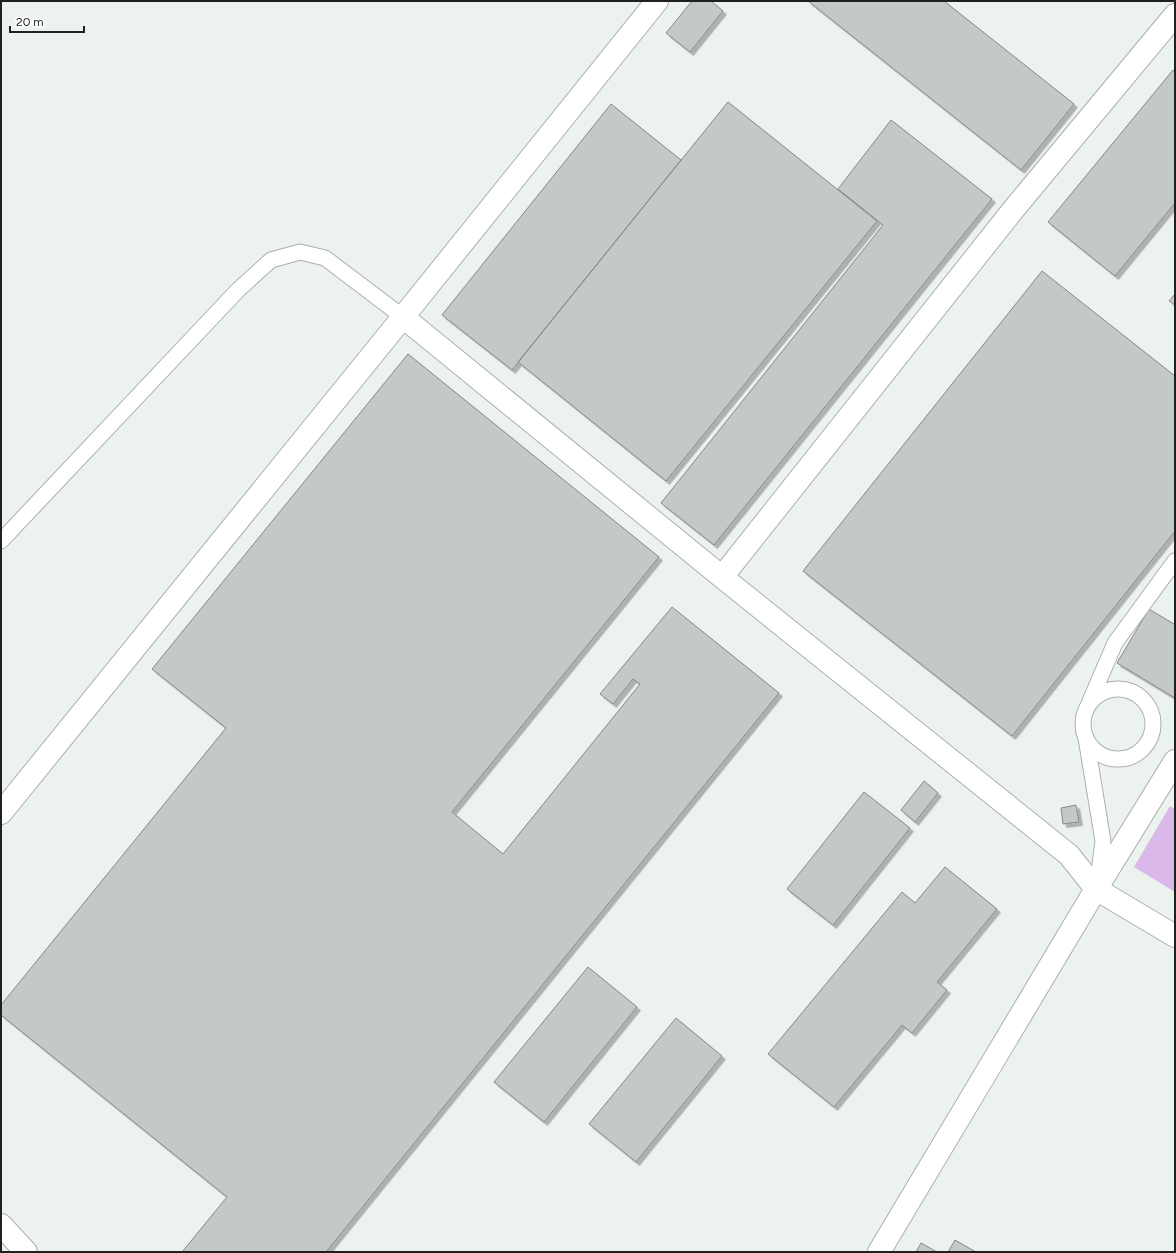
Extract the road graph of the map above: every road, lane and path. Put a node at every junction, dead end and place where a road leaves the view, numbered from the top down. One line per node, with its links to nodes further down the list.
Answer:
1 (658, 1): 3 (street)
2 (1175, 15): 6 (street)
3 (403, 318): 4 (lane); 6 (street); 10 (street)
4 (1, 541)
5 (1175, 561): 7 (lane)
6 (722, 578): 11 (street)
7 (1087, 708): 8 (lane); 8 (lane)
8 (1086, 738): 11 (lane)
9 (1175, 761): 11 (street)
10 (1, 813)
11 (1096, 889): 12 (street); 15 (street)
12 (1175, 936)
13 (1, 1225): 14 (street)
14 (26, 1252)
15 (879, 1252)

